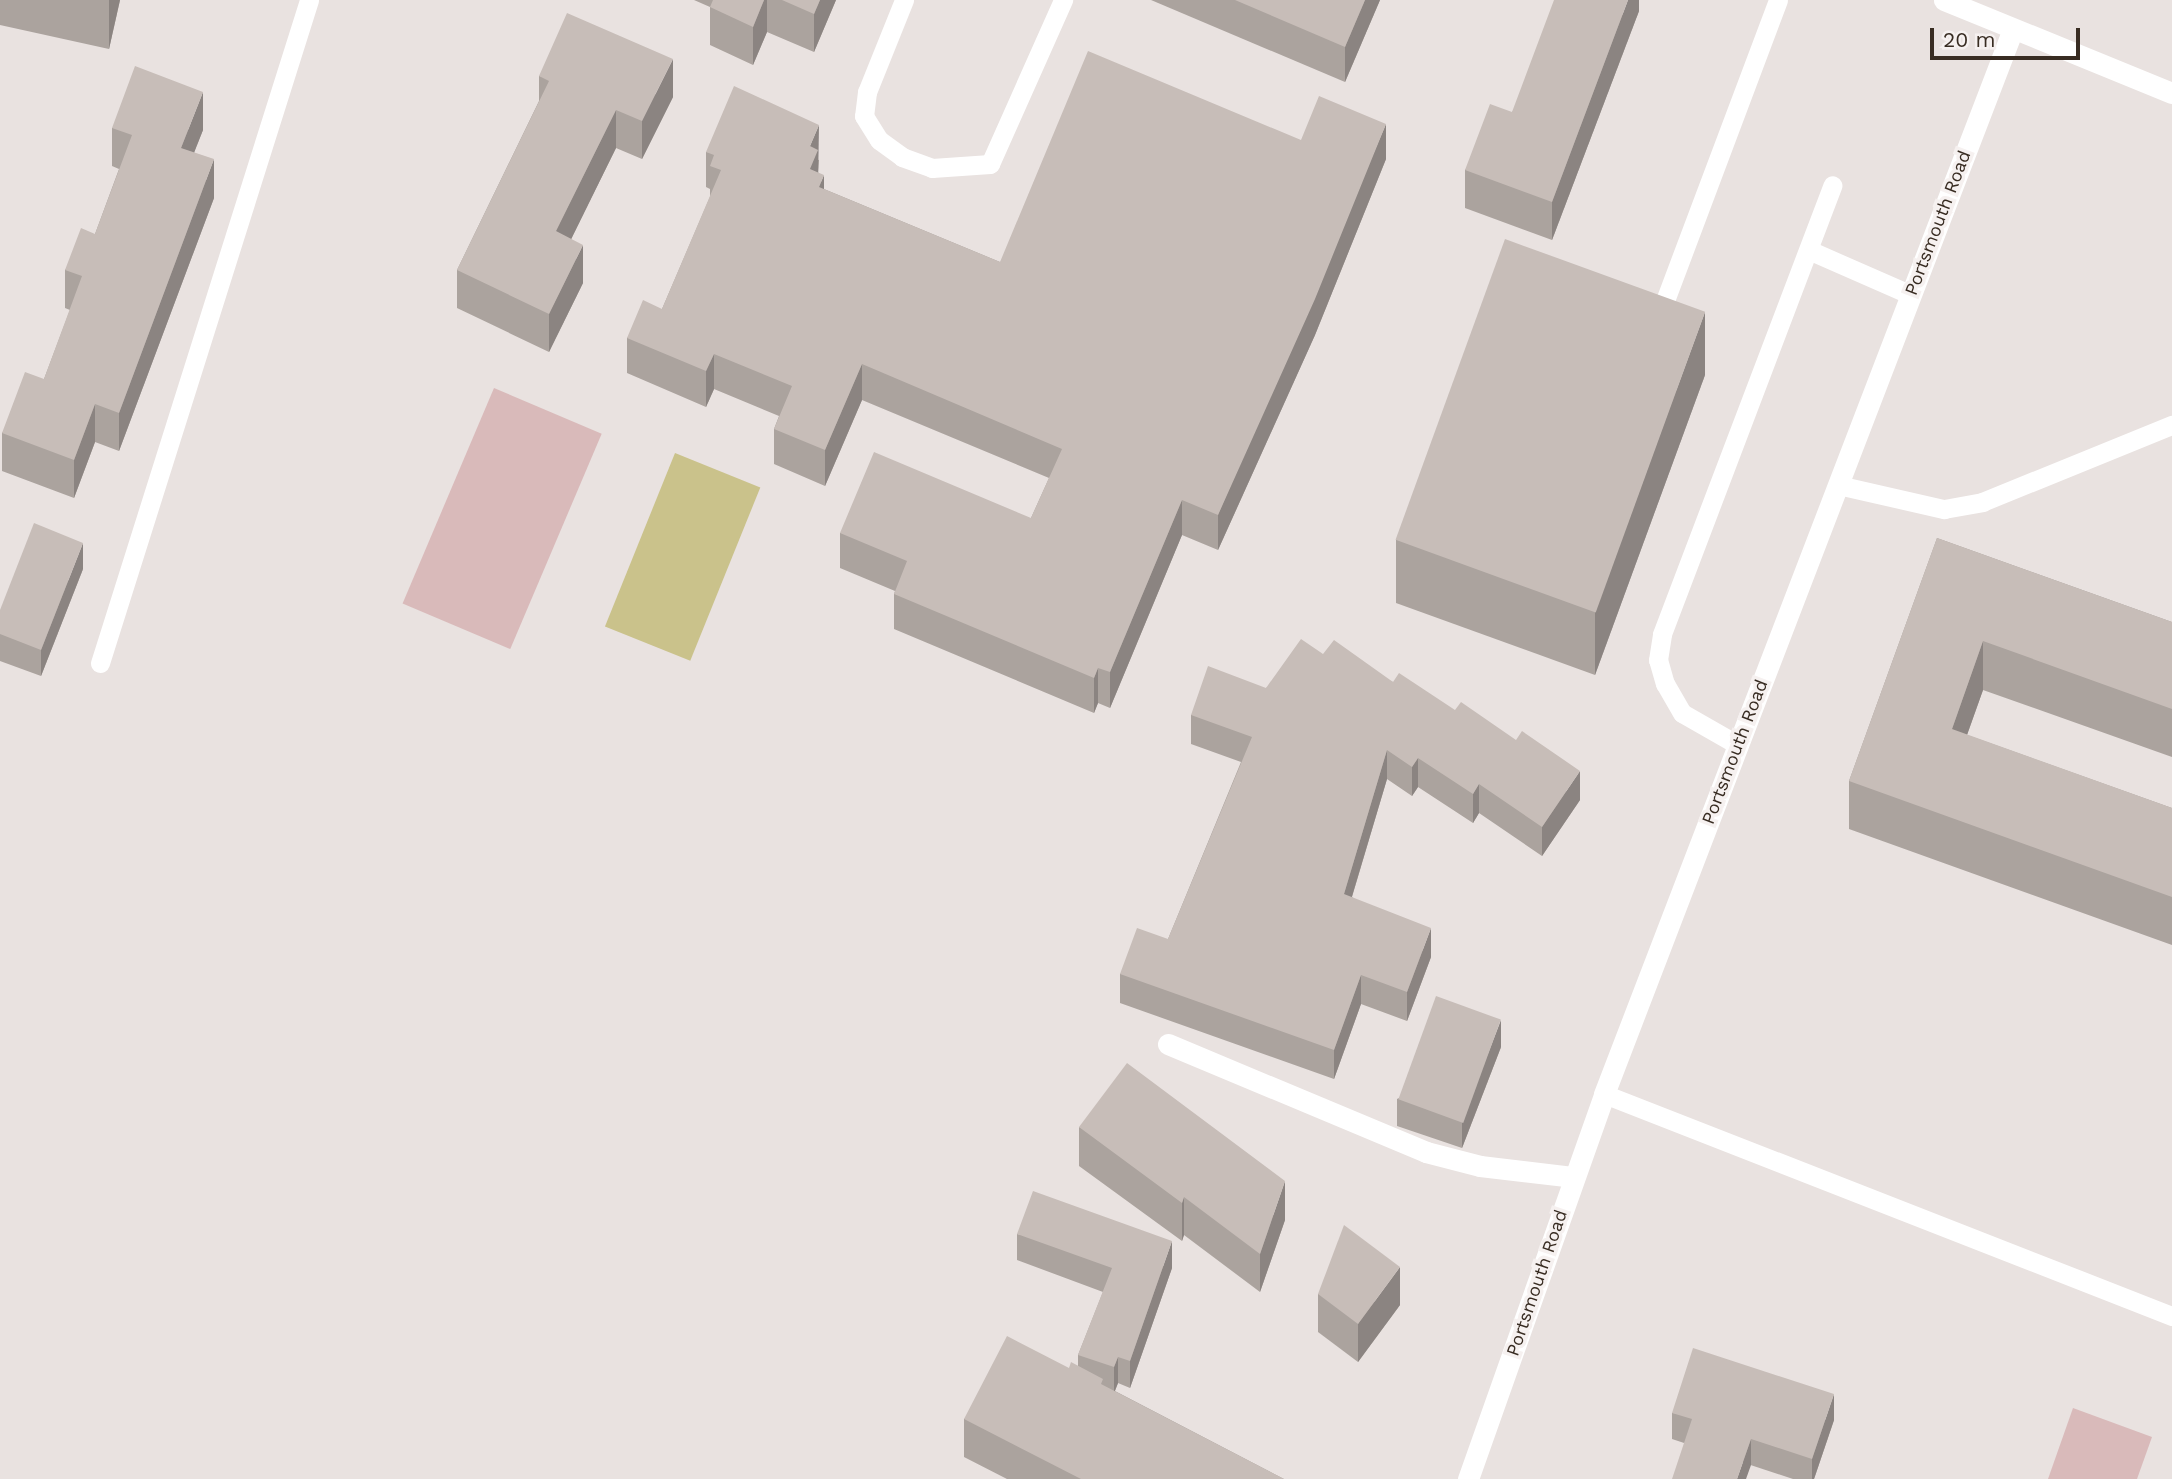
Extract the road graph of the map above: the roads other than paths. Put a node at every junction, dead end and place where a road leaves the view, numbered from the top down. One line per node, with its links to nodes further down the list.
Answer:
1 (309, 0): 14 (lane)
2 (904, 0): 3 (lane)
3 (1063, 0)
4 (1778, 0): 11 (lane)
5 (1944, 0): 6 (street)
6 (2013, 29): 7 (street); 10 (street, Portsmouth Road)
7 (2172, 93)
8 (1833, 185): 9 (lane)
9 (1811, 251): 10 (lane); 15 (lane)
10 (1911, 295): 13 (street, Portsmouth Road)
11 (1666, 298)
12 (2172, 425): 13 (lane)
13 (1838, 485): 15 (street, Portsmouth Road)
14 (100, 663)
15 (1738, 745): 17 (street, Portsmouth Road)
16 (1168, 1044): 18 (street)
17 (1604, 1094): 18 (street, Portsmouth Road); 19 (lane)
18 (1574, 1177): 20 (street, Portsmouth Road)
19 (2172, 1316)
20 (1468, 1479)

